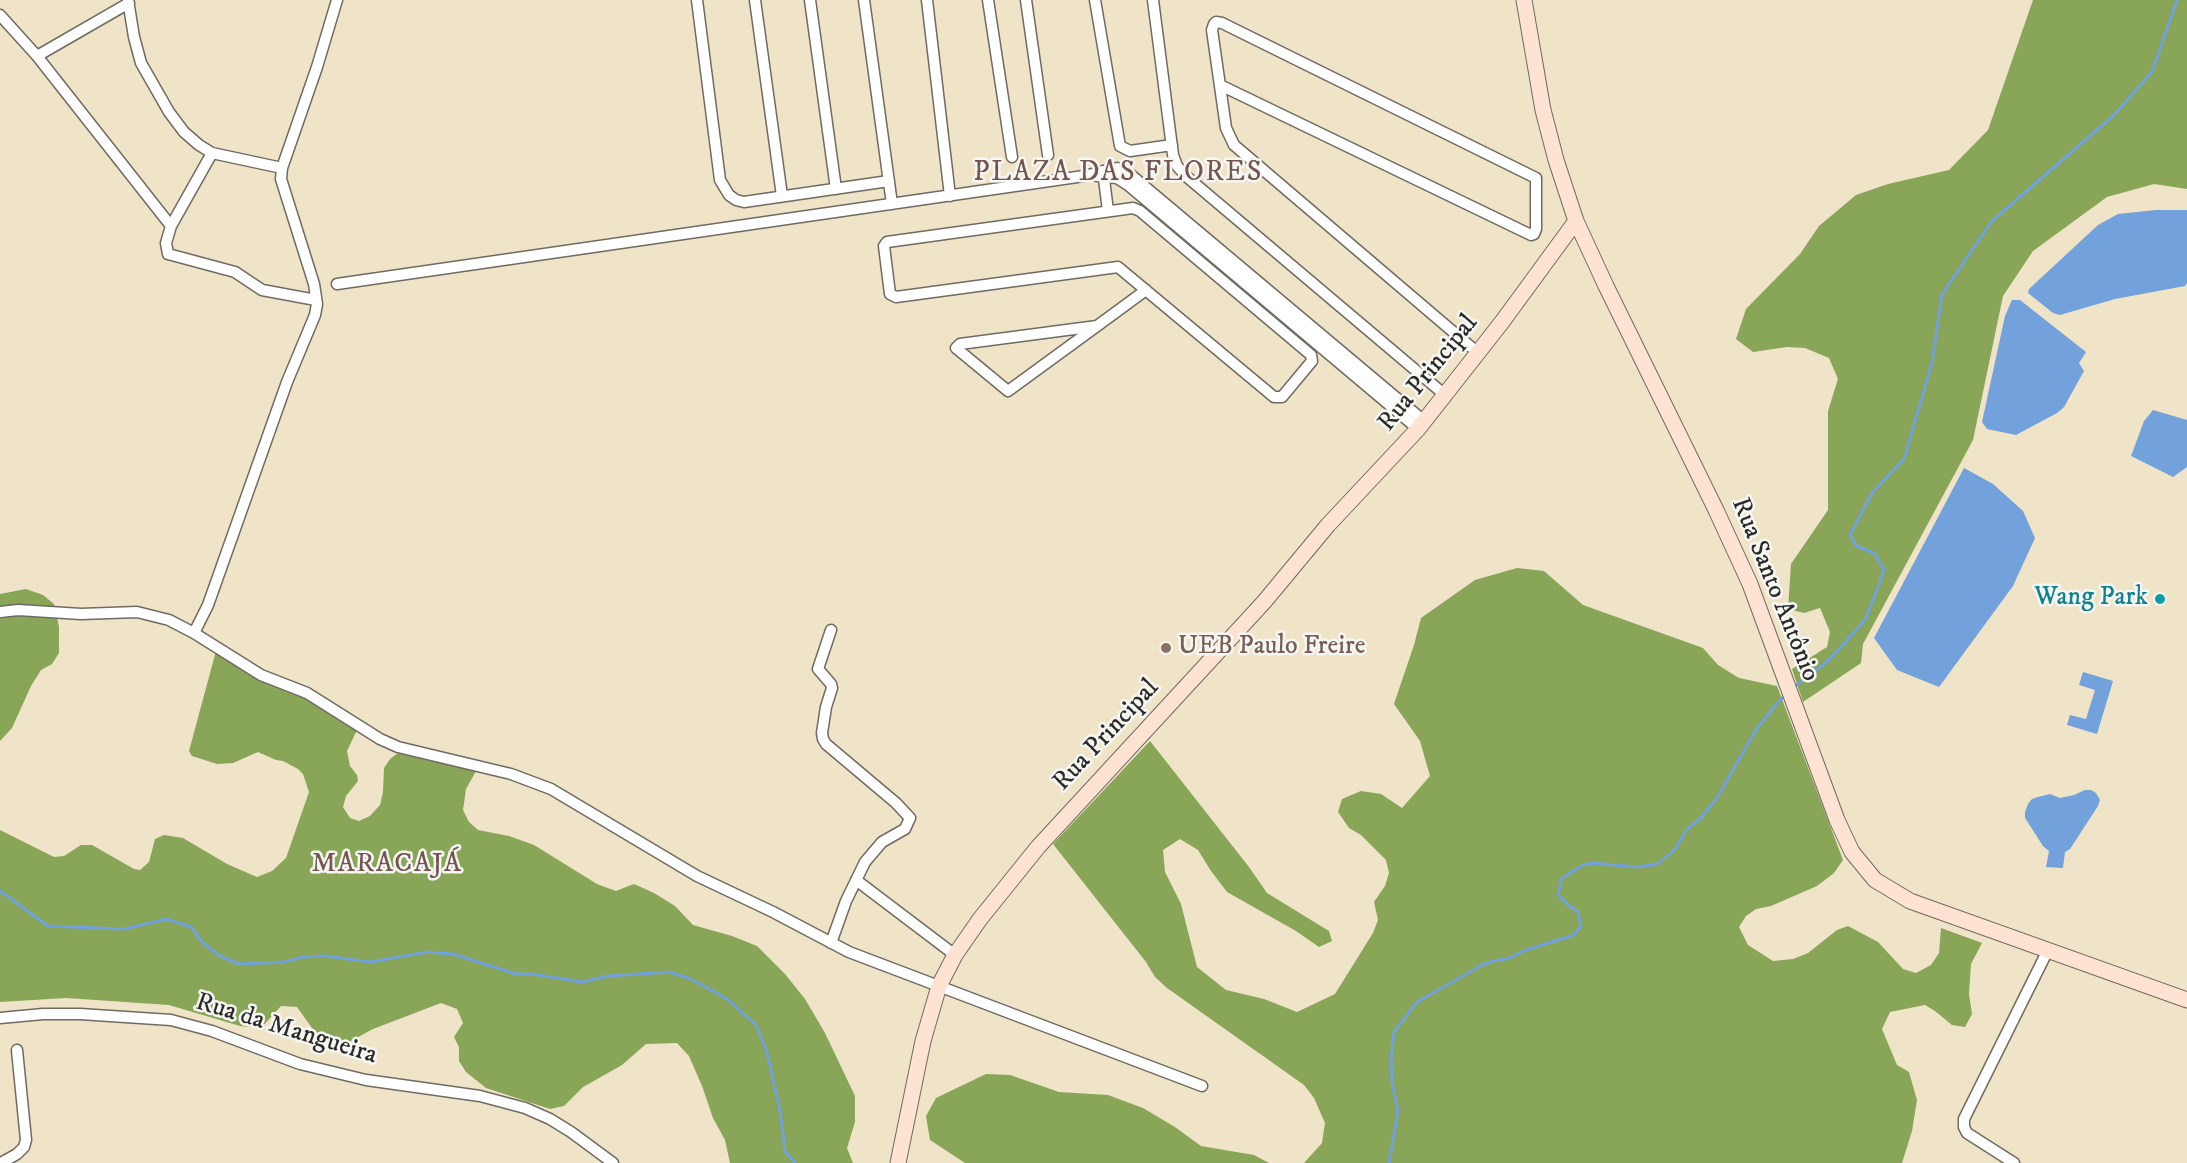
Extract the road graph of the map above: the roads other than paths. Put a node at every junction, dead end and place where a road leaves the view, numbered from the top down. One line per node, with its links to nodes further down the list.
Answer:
1 (337, 0): 20 (street)
2 (697, 0): 24 (street)
3 (755, 0): 24 (street)
4 (810, 0): 23 (street)
5 (864, 0): 22 (street)
6 (927, 0): 25 (street)
7 (988, 0): 19 (street)
8 (1026, 0): 18 (street)
9 (1095, 0): 16 (street)
10 (1153, 0): 16 (street)
11 (1524, 0): 28 (main road, Rua Santo Antônio)
12 (129, 2): 14 (street); 17 (street)
13 (0, 15): 14 (street)
14 (37, 56): 29 (street)
15 (1220, 85): 15 (street); 34 (street)
16 (1172, 145): 35 (street)
17 (212, 153): 20 (street); 29 (street)
18 (1048, 155)
19 (1012, 158)
20 (282, 168): 32 (street)
21 (1104, 174): 25 (street); 27 (street); 36 (street)
22 (889, 181): 23 (street); 26 (street)
23 (836, 189): 24 (street)
24 (782, 196)
25 (950, 196): 26 (street)
26 (892, 204): 30 (street)
27 (1108, 211): 31 (street); 31 (street)
28 (1576, 221): 34 (main road, Rua Principal); 42 (main road, Rua Santo Antônio)
29 (171, 226): 32 (street)
30 (337, 284)
31 (1146, 290): 33 (street)
32 (316, 300): 39 (street)
33 (1097, 326): 33 (street)
34 (1478, 353): 35 (main road, Rua Principal)
35 (1445, 395): 36 (main road, Rua Principal)
36 (1421, 425): 43 (main road, Rua Principal)
37 (0, 612): 39 (street)
38 (831, 630): 40 (street)
39 (194, 633): 41 (street)
40 (856, 880): 41 (street); 43 (street)
41 (831, 943): 44 (street)
42 (2048, 950): 45 (main road, Rua Santo Antônio); 52 (street)
43 (955, 955): 44 (main road, Rua Principal)
44 (939, 986): 48 (street); 51 (main road, Rua Principal)
45 (2187, 1000)
46 (0, 1018): 50 (street, Rua da Mangueira)
47 (17, 1050): 49 (street)
48 (1202, 1086)
49 (1, 1163)
50 (613, 1163)
51 (898, 1163)
52 (2014, 1163)

